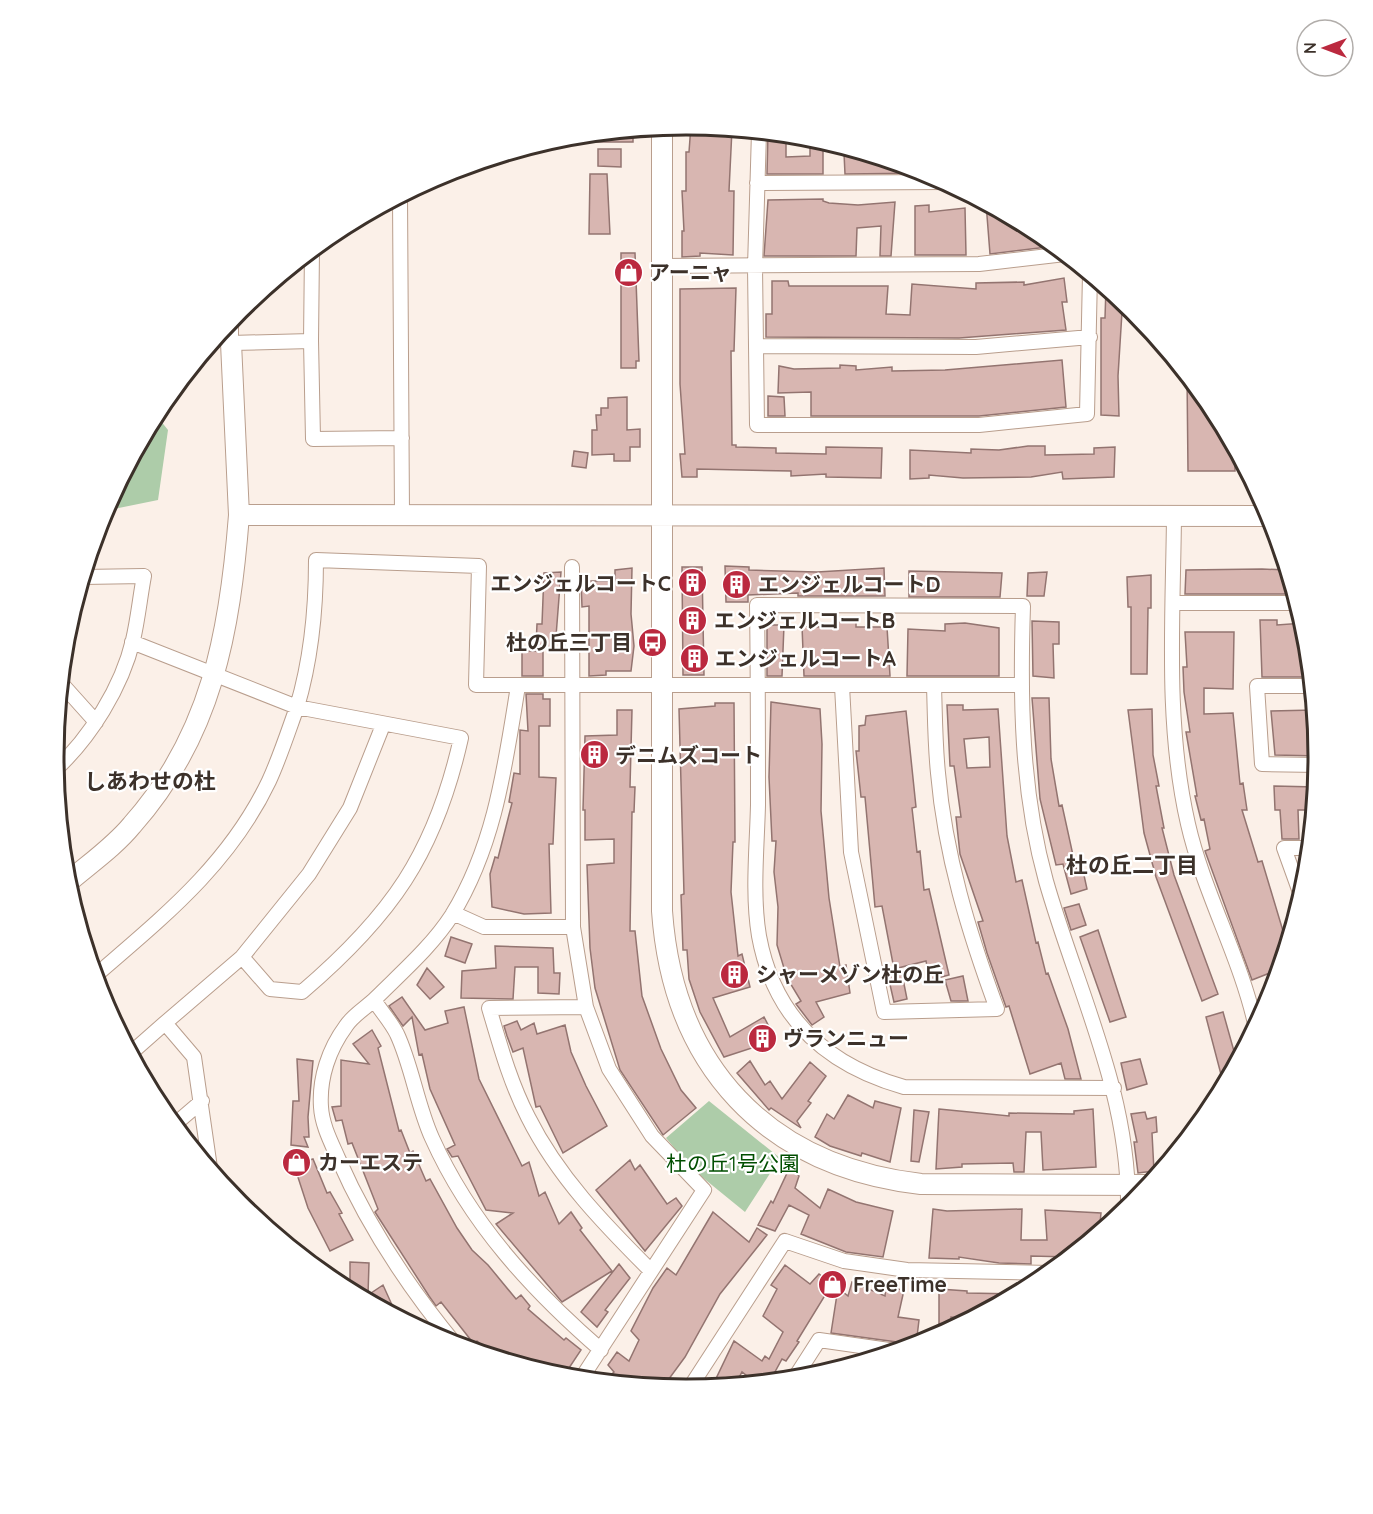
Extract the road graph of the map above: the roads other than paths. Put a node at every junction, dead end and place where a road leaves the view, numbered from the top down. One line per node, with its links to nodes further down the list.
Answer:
1 (662, 136): 8 (street)
2 (759, 139): 4 (street)
3 (925, 182): 4 (street)
4 (757, 183): 9 (street)
5 (400, 205): 16 (street)
6 (1053, 255): 9 (street)
7 (312, 261): 13 (street)
8 (662, 266): 9 (street); 19 (street)
9 (755, 267): 15 (street)
10 (1090, 284): 12 (street)
11 (231, 334): 14 (street)
12 (1090, 337): 15 (street); 15 (street)
13 (311, 341): 14 (street); 16 (street)
14 (231, 343): 17 (street)
15 (757, 346)
16 (402, 438): 18 (street)
17 (238, 515): 18 (street); 27 (street)
18 (402, 515): 19 (street)
19 (661, 516): 20 (street); 28 (street)
20 (1174, 516): 21 (street); 24 (street)
21 (1260, 516)
22 (572, 567): 31 (street)
23 (92, 577): 26 (street)
24 (1173, 603): 25 (street); 51 (street)
25 (1289, 603)
26 (132, 642): 27 (street); 38 (street)
27 (215, 677): 37 (street); 43 (street)
28 (662, 685): 31 (street); 35 (street); 58 (street)
29 (1020, 685): 33 (street); 35 (street); 54 (street)
30 (518, 686): 31 (street); 37 (street); 45 (street)
31 (574, 686): 46 (street)
32 (842, 686): 33 (street); 33 (street); 35 (street)
33 (934, 686)
34 (1304, 686): 41 (street)
35 (758, 687): 54 (street)
36 (68, 691): 38 (street)
37 (297, 708): 39 (street); 48 (street)
38 (96, 722): 40 (street)
39 (383, 725): 47 (street); 47 (street)
40 (64, 759)
41 (1308, 765)
42 (1302, 848): 44 (street)
43 (76, 875)
44 (1296, 882)
45 (453, 913): 46 (street); 49 (street)
46 (573, 927): 50 (street)
47 (242, 957): 52 (street)
48 (103, 970)
49 (374, 1000): 63 (street); 65 (street)
50 (586, 1007): 61 (street); 61 (street)
51 (1252, 1015)
52 (165, 1023): 53 (street); 55 (street)
53 (137, 1048)
54 (1114, 1089): 58 (street)
55 (202, 1101): 56 (street); 57 (street)
56 (181, 1119)
57 (208, 1154)
58 (1128, 1185): 59 (street); 60 (street)
59 (1137, 1185)
60 (1128, 1195)
61 (651, 1271): 65 (street)
62 (1034, 1273): 68 (street)
63 (444, 1330)
64 (878, 1348): 66 (street)
65 (601, 1350): 67 (street)
66 (801, 1368)
67 (587, 1371)
68 (696, 1379)

